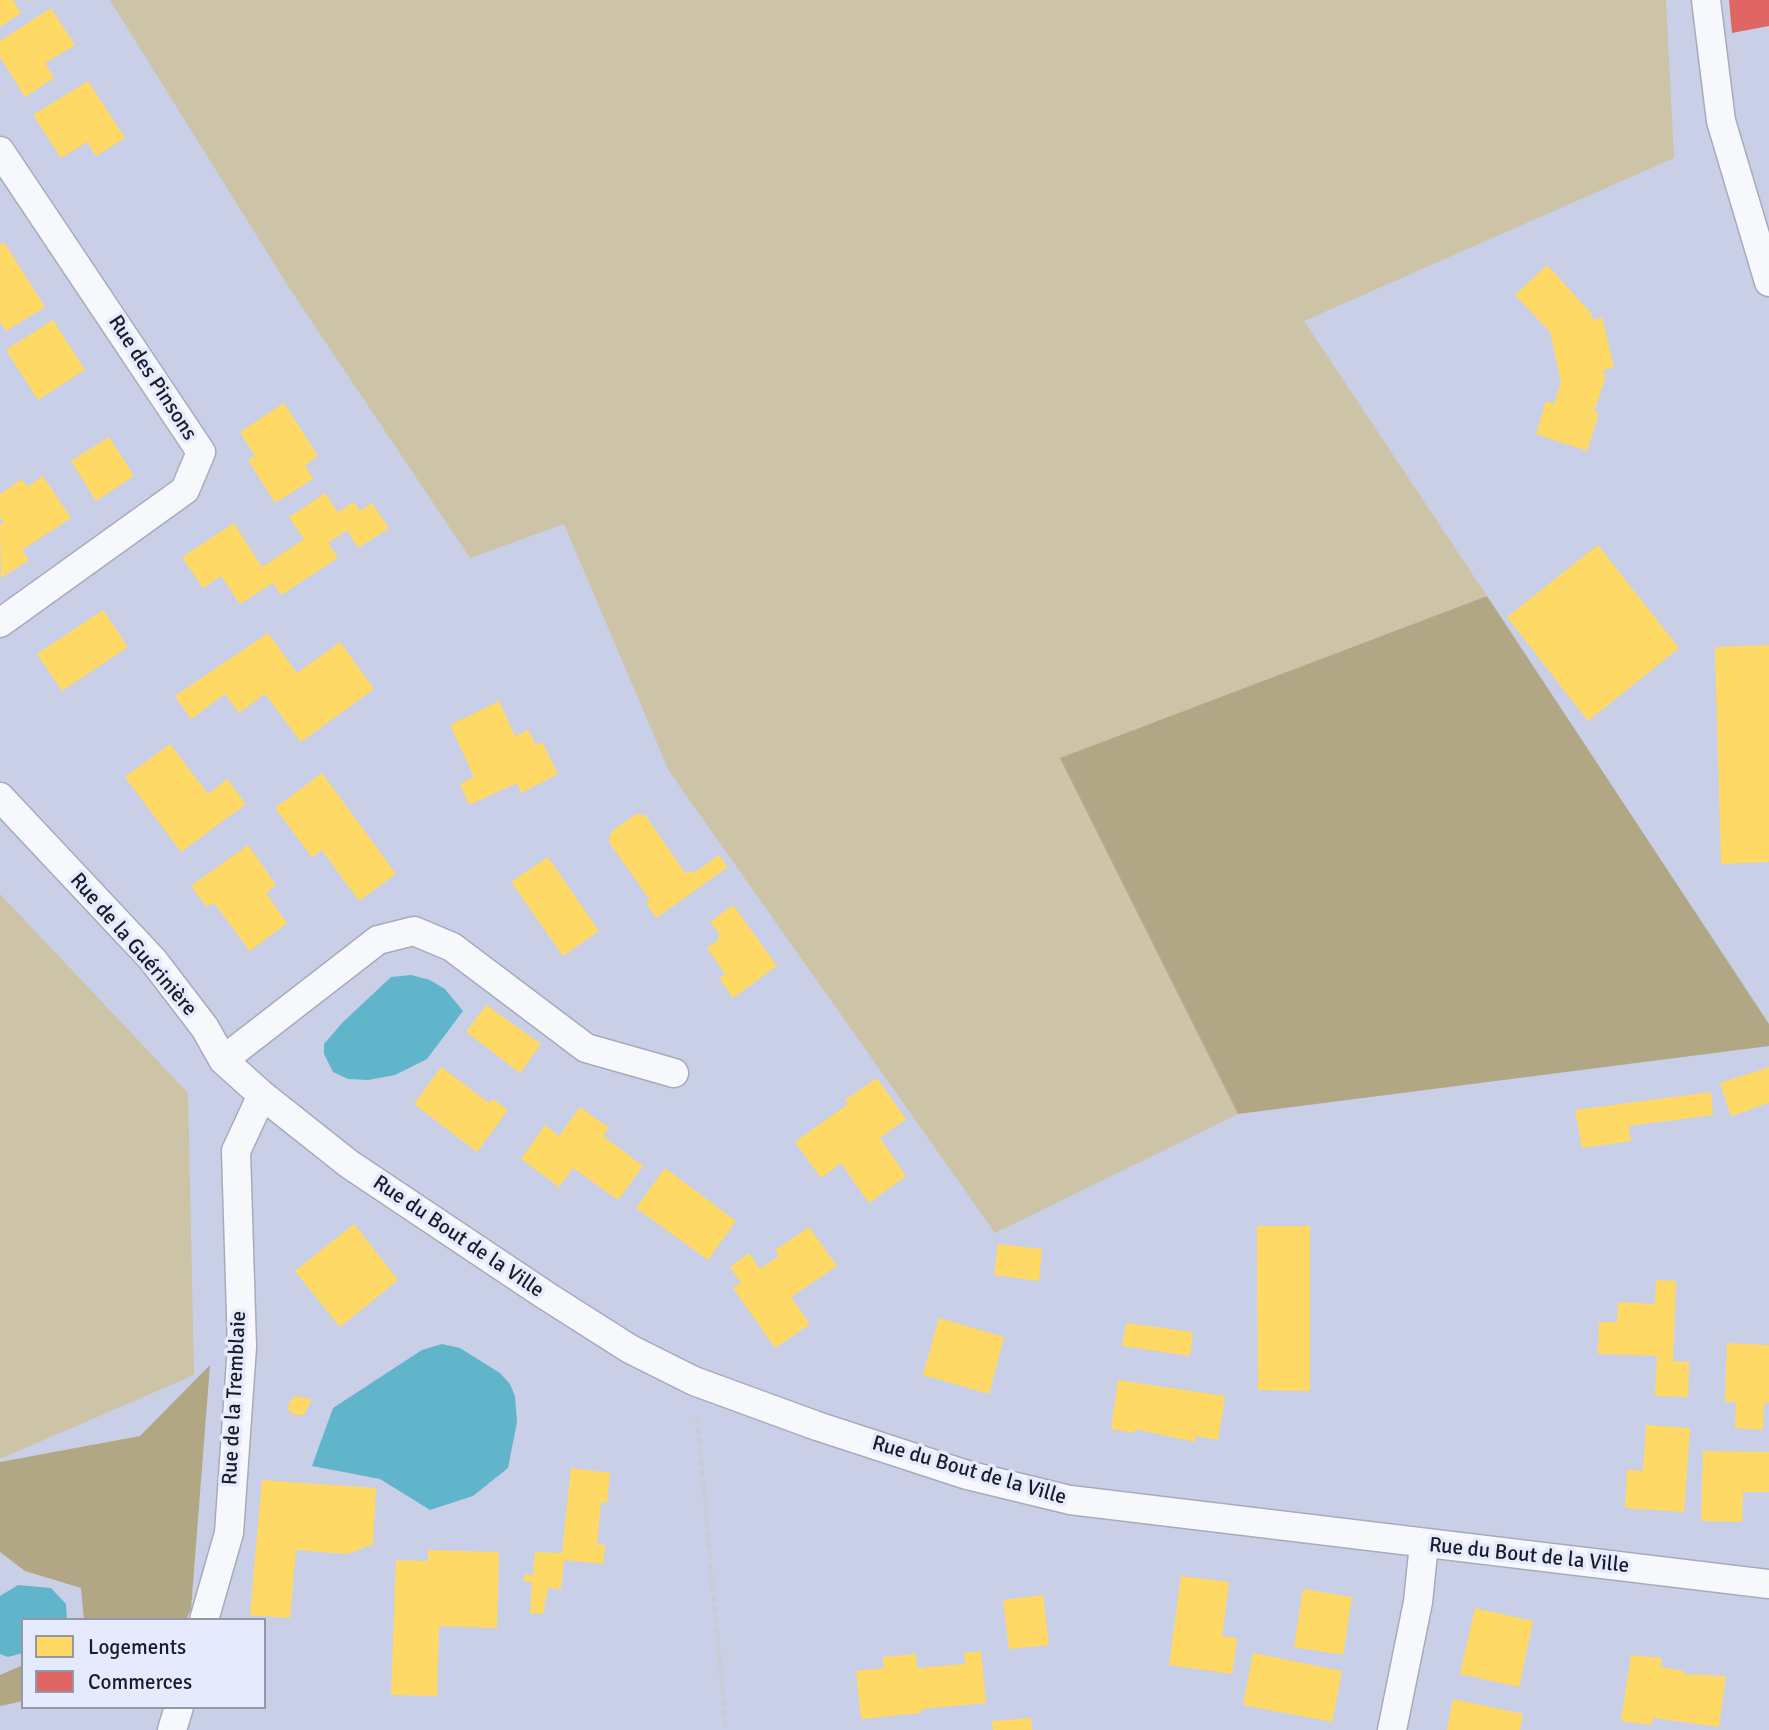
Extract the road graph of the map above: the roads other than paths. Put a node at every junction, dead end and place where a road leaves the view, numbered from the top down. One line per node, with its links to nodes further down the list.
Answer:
1 (1706, 0): 3 (street)
2 (0, 151): 4 (street, Rue des Pinsons)
3 (1769, 282)
4 (0, 623)
5 (0, 797): 6 (street, Rue de la Guérinière)
6 (223, 1060): 7 (street); 8 (street, Rue de la Guérinière)
7 (674, 1073)
8 (262, 1095): 9 (street, Rue du Bout de la Ville); 11 (street, Rue de la Tremblaie)
9 (1424, 1544): 10 (street, Rue du Bout de la Ville); 14 (street)
10 (1769, 1584)
11 (205, 1618)
12 (178, 1709): 13 (street)
13 (172, 1730)
14 (1392, 1730)

